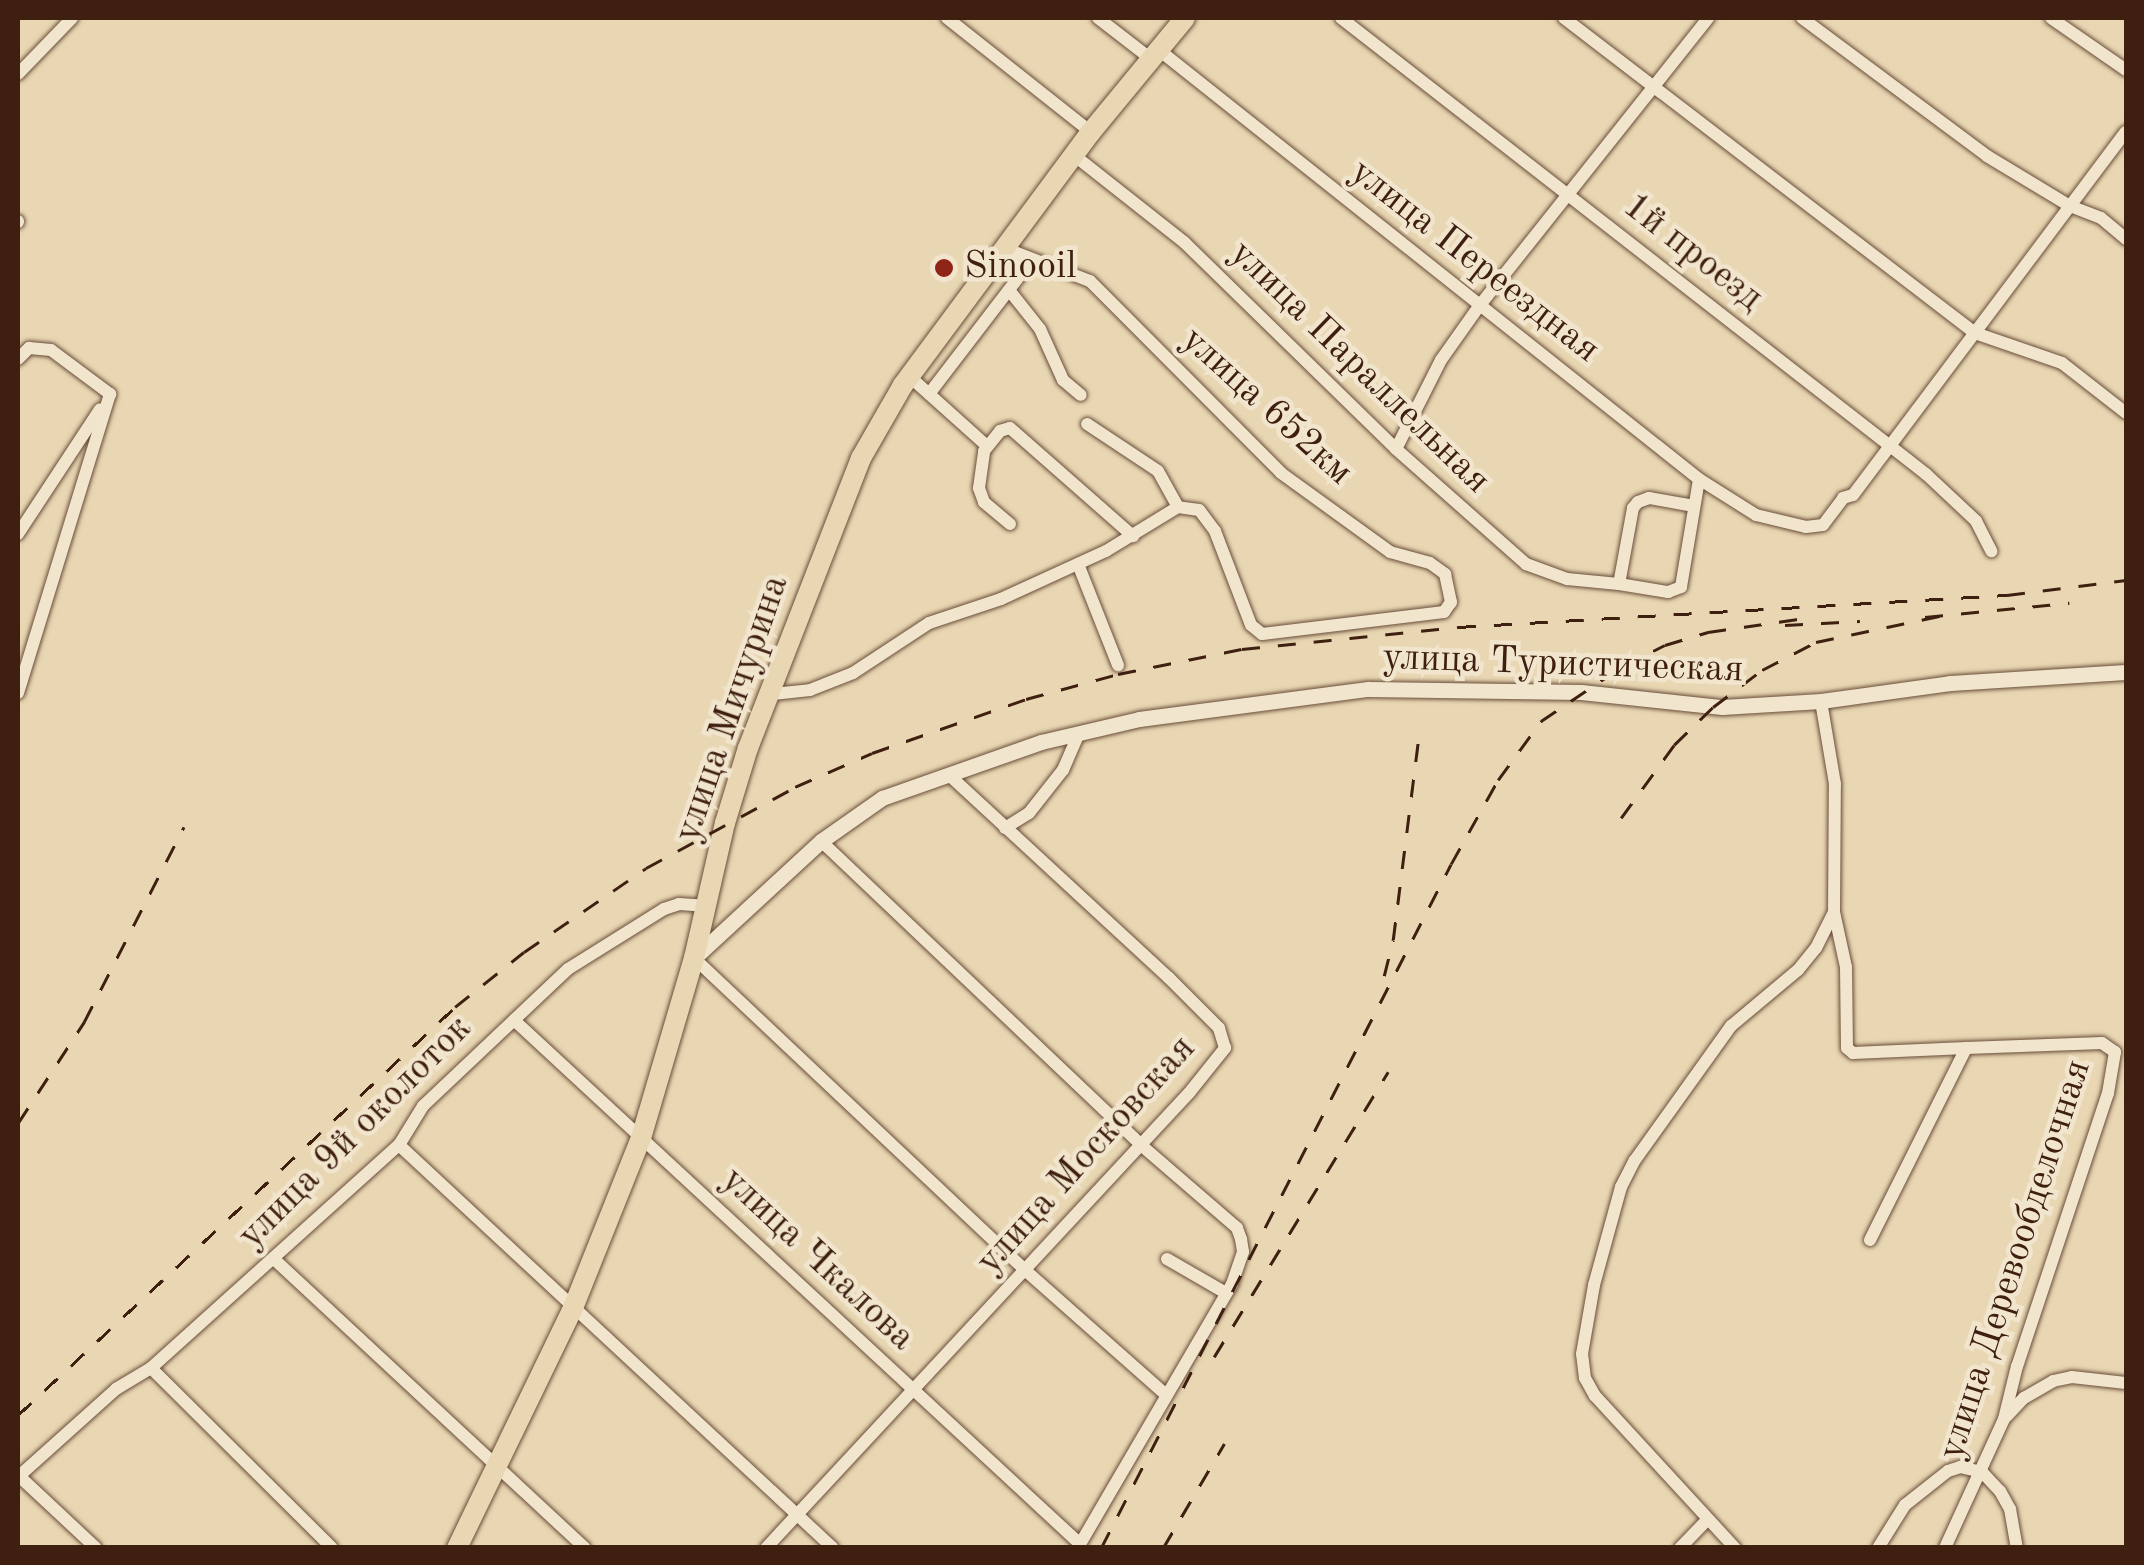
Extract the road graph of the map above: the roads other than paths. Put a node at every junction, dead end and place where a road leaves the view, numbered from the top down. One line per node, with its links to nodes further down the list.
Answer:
1 (72, 18): 12 (street)
2 (947, 18): 14 (street)
3 (1098, 18): 10 (street, улица Переездная)
4 (1185, 18): 10 (main road, улица Мичурина)
5 (1341, 18): 17 (street, 1й проезд)
6 (1564, 18): 13 (street)
7 (1708, 18): 13 (street)
8 (1802, 18): 18 (street)
9 (2051, 18): 11 (street)
10 (1155, 55): 14 (main road, улица Мичурина); 23 (street, улица Переездная)
11 (2126, 70)
12 (18, 74)
13 (1654, 88): 17 (street); 24 (street)
14 (1091, 132): 16 (main road, улица Мичурина)
15 (2126, 132): 18 (street)
16 (1076, 156): 20 (main road, улица Мичурина); 34 (street, улица Параллельная)
17 (1567, 194): 23 (street); 33 (street, 1й проезд)
18 (2070, 206): 19 (street); 24 (street)
19 (2126, 239)
20 (1007, 248): 21 (street, улица 652км); 26 (main road, улица Мичурина)
21 (1032, 260): 22 (street); 37 (street, улица 652км)
22 (1010, 290): 28 (street); 29 (street)
23 (1480, 305): 34 (street); 35 (street, улица Переездная)
24 (1975, 333): 30 (street); 33 (street)
25 (18, 359): 27 (street)
26 (910, 376): 28 (street); 47 (main road, улица Мичурина)
27 (110, 394): 39 (street); 46 (street)
28 (929, 394): 32 (street)
29 (1080, 395)
30 (2126, 413)
31 (1087, 424): 37 (street, улица 652км)
32 (987, 446): 38 (street); 40 (street)
33 (1890, 446): 35 (street, улица Переездная); 41 (street, 1й проезд)
34 (1396, 449): 43 (street, улица Параллельная)
35 (1699, 479): 36 (street)
36 (1694, 506): 43 (street); 43 (street, улица Параллельная)
37 (1178, 507): 40 (street)
38 (1010, 524)
39 (18, 534)
40 (1133, 536): 42 (street)
41 (1991, 550)
42 (1078, 564): 44 (street); 47 (street)
43 (1619, 584)
44 (1118, 665)
45 (2126, 672): 48 (street, улица Туристическая)
46 (18, 693)
47 (773, 694): 53 (main road, улица Мичурина)
48 (1821, 700): 49 (street, улица Туристическая); 54 (street)
49 (1079, 733): 50 (street, улица Туристическая); 51 (street)
50 (948, 775): 51 (street, улица Московская); 52 (street, улица Туристическая)
51 (1005, 828): 59 (street, улица Московская)
52 (821, 841): 55 (street, улица Туристическая); 59 (street)
53 (708, 906): 55 (main road, улица Мичурина); 56 (street, улица 9й околоток)
54 (1834, 912): 57 (street); 76 (street)
55 (694, 958): 58 (main road, улица Мичурина); 64 (street)
56 (514, 1020): 58 (street, улица Чкалова); 60 (street, улица 9й околоток)
57 (1966, 1048): 61 (street); 71 (street, улица Деревообделочная)
58 (641, 1138): 66 (main road, улица Мичурина); 69 (street, улица Чкалова)
59 (1141, 1144): 64 (street, улица Московская); 65 (street)
60 (399, 1145): 63 (street, улица 9й околоток); 66 (street)
61 (1870, 1240)
62 (1168, 1259): 65 (street)
63 (274, 1260): 67 (street, улица 9й околоток); 72 (street)
64 (1025, 1270): 69 (street, улица Московская); 70 (street)
65 (1226, 1293): 70 (street)
66 (573, 1308): 72 (main road, улица Мичурина); 75 (street)
67 (151, 1368): 74 (street, улица 9й околоток); 79 (street)
68 (2126, 1383): 71 (street)
69 (912, 1390): 75 (street, улица Московская); 77 (street, улица Чкалова)
70 (1165, 1394): 77 (street)
71 (2004, 1419): 73 (street, улица Деревообделочная)
72 (496, 1466): 80 (main road, улица Мичурина); 81 (street)
73 (1982, 1472): 86 (street); 87 (street, улица Деревообделочная); 88 (street)
74 (18, 1476): 78 (street)
75 (797, 1514): 82 (street, улица Московская); 83 (street)
76 (1707, 1520): 84 (street); 85 (street)
77 (1079, 1546)
78 (96, 1548)
79 (332, 1548)
80 (457, 1548)
81 (586, 1548)
82 (766, 1548)
83 (833, 1548)
84 (1680, 1548)
85 (1735, 1548)
86 (1878, 1548)
87 (1946, 1548)
88 (2017, 1548)

